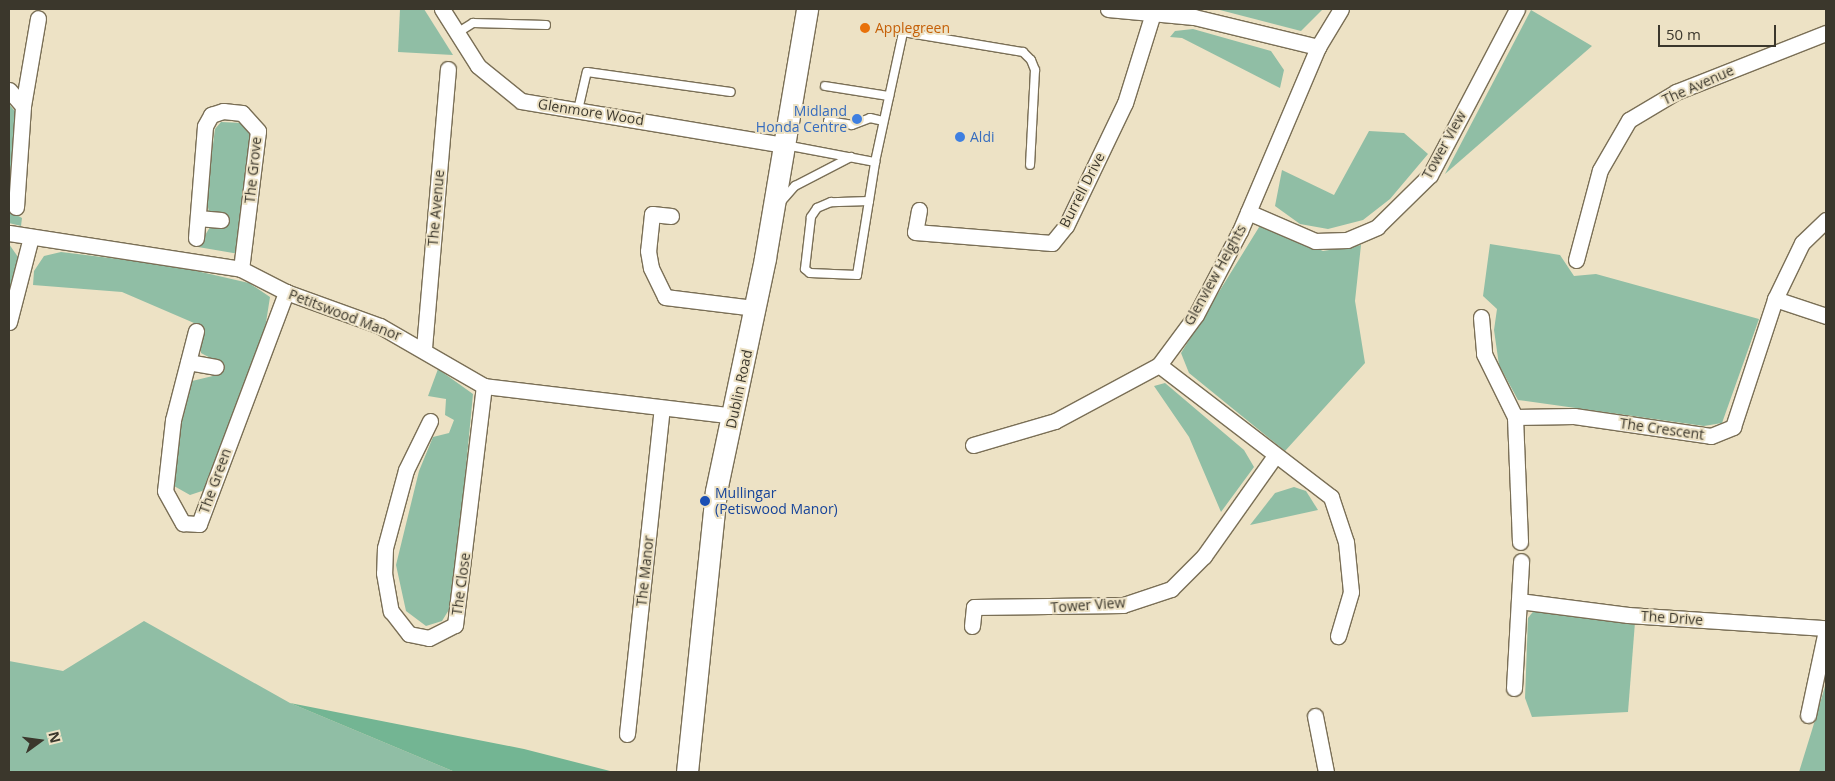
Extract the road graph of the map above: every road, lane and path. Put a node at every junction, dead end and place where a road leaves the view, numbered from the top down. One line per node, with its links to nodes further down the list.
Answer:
1 (442, 9): 10 (street, Glenmore Wood)
2 (807, 9): 22 (main road, Dublin Road)
3 (1108, 9): 6 (street)
4 (1340, 9): 12 (street, Glenview Heights)
5 (1517, 9): 31 (street, Tower View)
6 (1152, 13): 7 (street); 29 (street, Burrell Drive)
7 (1194, 13): 12 (street)
8 (38, 18): 18 (street)
9 (546, 25): 10 (lane)
10 (457, 33): 19 (street, Glenmore Wood)
11 (1826, 33): 39 (street, The Avenue)
12 (1318, 47): 31 (street, Glenview Heights)
13 (448, 69): 48 (street, The Avenue)
14 (825, 86): 17 (lane)
15 (9, 90): 18 (street)
16 (731, 92): 19 (lane)
17 (889, 96): 21 (lane); 25 (lane)
18 (23, 106): 26 (street)
19 (578, 110): 22 (street, Glenmore Wood)
20 (828, 120): 21 (lane)
21 (883, 121): 24 (lane)
22 (783, 145): 23 (lane); 30 (main road, Dublin Road)
23 (851, 157): 24 (lane); 30 (lane)
24 (875, 162): 27 (lane)
25 (1030, 165)
26 (13, 188): 28 (street)
27 (869, 200): 27 (lane)
28 (16, 207)
29 (919, 210)
30 (772, 212): 43 (main road, Dublin Road)
31 (1248, 212): 50 (street, Glenview Heights)
32 (671, 216): 43 (street)
33 (198, 218): 34 (street); 38 (street, The Grove); 40 (street, The Grove)
34 (221, 220)
35 (1826, 220): 42 (street, The Crescent)
36 (9, 232): 37 (street, Petitswood Manor)
37 (31, 238): 40 (street, Petitswood Manor); 46 (street)
38 (196, 238)
39 (1576, 260)
40 (242, 269): 41 (street, Petitswood Manor)
41 (286, 292): 48 (street, Petitswood Manor); 49 (street, The Green)
42 (1775, 298): 44 (street); 55 (street, The Crescent)
43 (755, 308): 54 (main road, Dublin Road)
44 (1826, 316)
45 (1482, 317): 55 (street)
46 (9, 322)
47 (196, 331): 49 (street, The Green)
48 (424, 348): 52 (street, Petitswood Manor)
49 (188, 362): 51 (street)
50 (1159, 365): 57 (street, Glenview Heights); 58 (street)
51 (216, 367)
52 (484, 386): 53 (street, Petitswood Manor); 56 (street, The Close)
53 (662, 408): 54 (street, Petitswood Manor); 68 (street, The Manor)
54 (734, 416): 69 (main road, Dublin Road)
55 (1515, 417): 59 (street)
56 (430, 421)
57 (973, 445)
58 (1274, 457): 62 (street, Tower View); 64 (street)
59 (1520, 542)
60 (1521, 561): 61 (street)
61 (1519, 601): 63 (street, The Drive); 65 (street)
62 (972, 626)
63 (1826, 629): 66 (street, The Drive)
64 (1338, 636)
65 (1514, 688)
66 (1808, 715)
67 (1315, 716): 70 (street)
68 (627, 734)
69 (687, 772)
70 (1326, 772)

